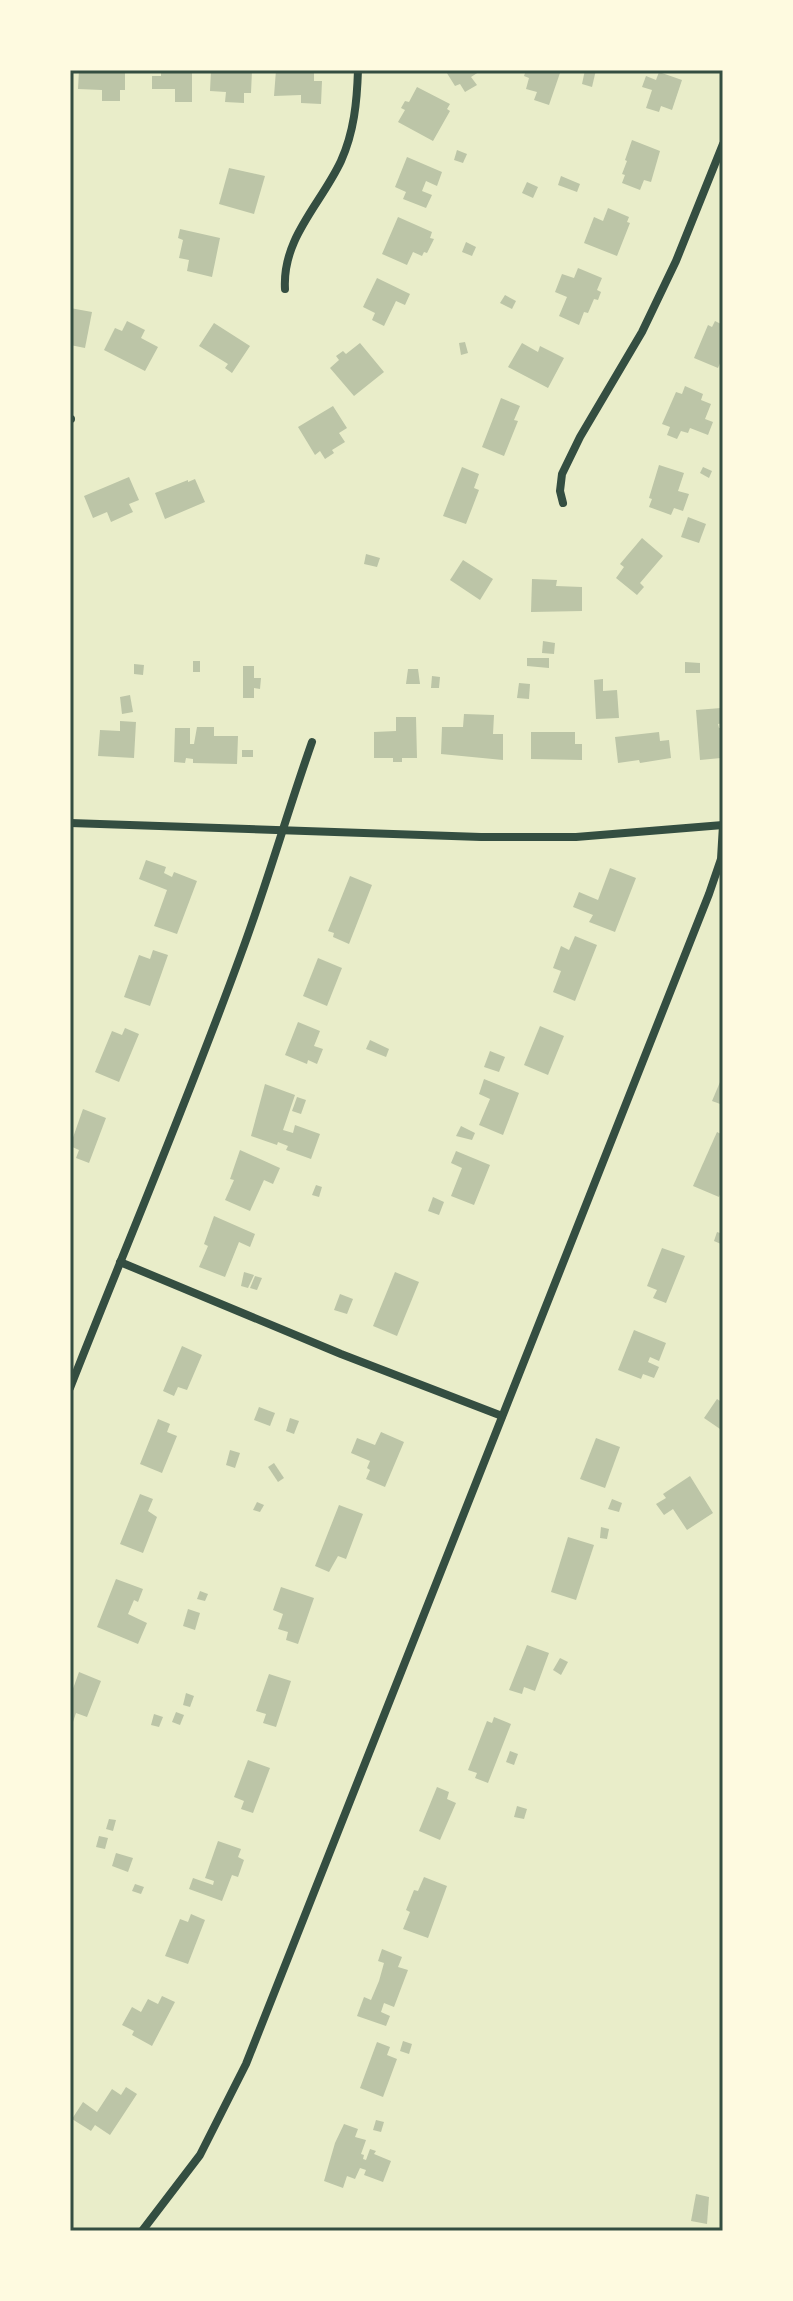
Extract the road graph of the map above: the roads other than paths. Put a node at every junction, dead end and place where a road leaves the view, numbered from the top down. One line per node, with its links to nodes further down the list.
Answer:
1 (358, 70): 3 (street)
2 (723, 144): 4 (street)
3 (285, 289)
4 (563, 503)
5 (312, 742): 8 (street)
6 (70, 823): 8 (street)
7 (723, 825): 8 (street); 11 (street)
8 (280, 832): 9 (street)
9 (120, 1262): 10 (street); 11 (street)
10 (70, 1388)
11 (502, 1416): 12 (street)
12 (142, 2231)

